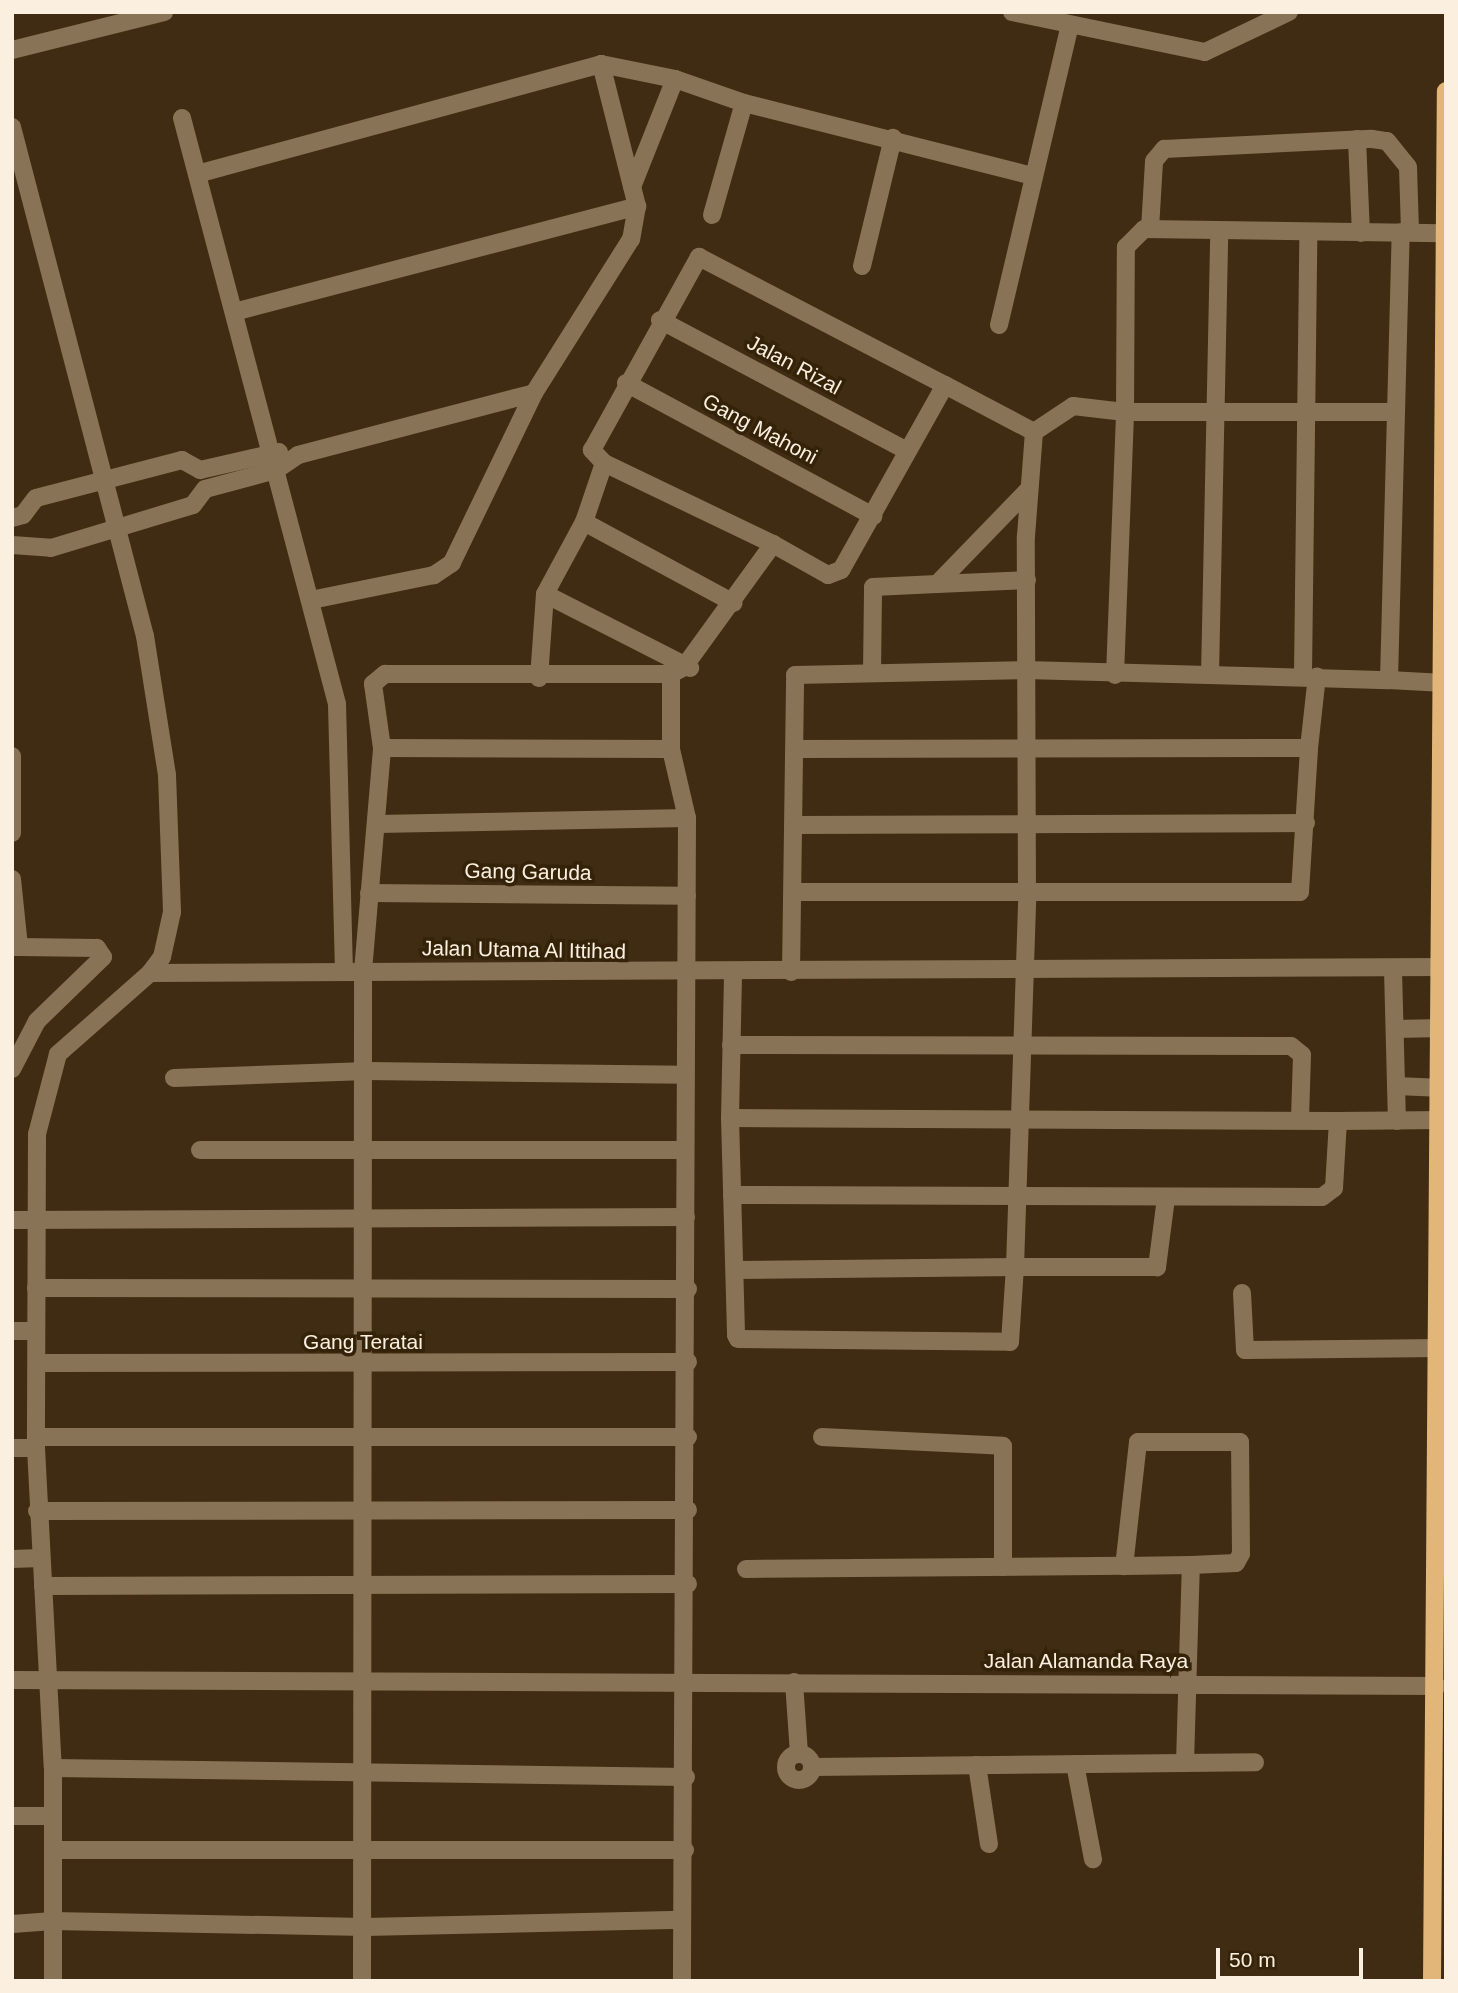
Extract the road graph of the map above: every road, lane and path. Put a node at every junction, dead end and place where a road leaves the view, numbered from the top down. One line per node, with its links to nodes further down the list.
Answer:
1 (164, 12): 5 (street)
2 (1012, 12): 4 (street)
3 (1289, 12): 4 (street)
4 (1069, 29): 15 (street)
5 (12, 50)
6 (601, 64): 7 (street); 14 (street); 16 (street)
7 (675, 79): 9 (street); 16 (street)
8 (1446, 91): 23 (main road)
9 (744, 103): 12 (street); 18 (street)
10 (182, 118): 14 (street)
11 (12, 127): 43 (street)
12 (893, 138): 15 (street); 25 (street)
13 (1357, 139): 19 (street); 21 (street); 22 (street)
14 (197, 174): 26 (street)
15 (1032, 176): 28 (street)
16 (632, 187): 17 (street)
17 (637, 206): 26 (street); 31 (street)
18 (712, 215)
19 (1150, 229): 20 (street); 34 (street)
20 (1219, 232): 24 (street); 32 (street)
21 (1405, 232): 22 (street); 23 (street); 35 (street)
22 (1361, 233): 24 (street)
23 (1442, 233): 52 (main road)
24 (1308, 234): 33 (street)
25 (862, 266)
26 (234, 312): 37 (street)
27 (660, 320): 29 (street); 30 (street); 38 (street, Jalan Rizal)
28 (999, 325)
29 (625, 383): 40 (street); 47 (street, Gang Mahoni)
30 (945, 385): 36 (street); 38 (street)
31 (534, 393): 39 (street); 56 (street)
32 (1215, 410): 33 (street); 34 (street); 61 (street)
33 (1306, 410): 35 (street); 62 (street)
34 (1125, 412): 36 (street); 63 (street)
35 (1395, 412): 65 (street)
36 (1030, 430): 45 (street)
37 (268, 450): 39 (street); 41 (street); 42 (street)
38 (906, 450): 47 (street)
39 (298, 455): 42 (street)
40 (604, 463): 48 (street); 51 (street)
41 (200, 470): 43 (street); 44 (street)
42 (276, 470): 44 (street); 56 (street)
43 (107, 481): 46 (street); 49 (street)
44 (205, 489): 49 (street)
45 (1027, 491): 53 (street); 54 (street)
46 (18, 516): 50 (street)
47 (873, 516): 51 (street)
48 (584, 522): 55 (street); 57 (street)
49 (119, 527): 50 (street); 91 (street)
50 (21, 544)
51 (773, 544): 57 (street)
52 (1445, 545): 66 (main road)
53 (1027, 580): 54 (street); 59 (street)
54 (937, 584): 60 (street)
55 (545, 594): 58 (street); 64 (street)
56 (311, 600): 89 (street)
57 (734, 603): 58 (street)
58 (682, 670): 64 (street); 69 (street)
59 (1026, 670): 60 (street); 63 (street); 71 (street)
60 (873, 673): 70 (street)
61 (1210, 675): 62 (street); 63 (street)
62 (1310, 675): 65 (street); 68 (street)
63 (1115, 676)
64 (539, 678): 67 (street)
65 (1389, 680): 66 (street)
66 (1444, 683): 85 (main road)
67 (382, 748): 69 (street); 75 (street)
68 (1309, 748): 71 (street); 74 (street)
69 (671, 749): 73 (street)
70 (796, 749): 71 (street); 77 (street)
71 (1025, 751): 76 (street)
72 (12, 756): 78 (street)
73 (687, 818): 75 (street); 82 (street)
74 (1306, 823): 76 (street); 83 (street)
75 (377, 824): 81 (street)
76 (1027, 824): 77 (street); 83 (street)
77 (794, 825): 80 (street)
78 (12, 833)
79 (12, 879): 84 (street)
80 (794, 892): 83 (street); 90 (street)
81 (369, 893): 82 (street, Gang Garuda); 88 (street)
82 (687, 896): 92 (street)
83 (1027, 897): 86 (street)
84 (15, 947): 98 (street)
85 (1443, 967): 87 (street, Jalan Utama Al Ittihad); 94 (main road)
86 (1026, 969): 87 (street, Jalan Utama Al Ittihad); 90 (street, Jalan Utama Al Ittihad); 97 (street)
87 (1393, 970): 95 (street)
88 (363, 971): 89 (street, Jalan Utama Al Ittihad); 92 (street, Jalan Utama Al Ittihad); 99 (street)
89 (344, 972): 91 (street, Jalan Utama Al Ittihad)
90 (791, 972): 93 (street, Jalan Utama Al Ittihad)
91 (150, 974): 117 (street)
92 (690, 974): 93 (street, Jalan Utama Al Ittihad); 100 (street)
93 (726, 975): 96 (street)
94 (1443, 1028): 95 (street); 103 (main road)
95 (1395, 1029): 102 (street)
96 (731, 1045): 97 (street); 104 (street)
97 (1024, 1046): 105 (street); 106 (street)
98 (12, 1069)
99 (367, 1071): 100 (street); 101 (street); 110 (street)
100 (684, 1074): 112 (street)
101 (173, 1078)
102 (1396, 1086): 103 (street); 109 (street)
103 (1443, 1088): 107 (main road)
104 (730, 1118): 105 (street); 114 (street)
105 (1021, 1119): 106 (street); 113 (street)
106 (1300, 1120): 108 (street)
107 (1443, 1120): 109 (street); 128 (main road)
108 (1338, 1121): 109 (street); 115 (street)
109 (1397, 1121)
110 (366, 1148): 111 (street); 112 (street); 119 (street)
111 (200, 1150)
112 (684, 1150): 116 (street)
113 (1017, 1193): 114 (street); 115 (street); 120 (street)
114 (732, 1195): 121 (street)
115 (1166, 1198): 120 (street)
116 (686, 1217): 119 (street); 124 (street)
117 (34, 1219): 118 (street); 119 (street); 122 (street)
118 (12, 1220)
119 (367, 1220): 123 (street)
120 (1015, 1267): 121 (street); 121 (street)
121 (735, 1270)
122 (36, 1288): 123 (street); 127 (street)
123 (368, 1289): 124 (street); 131 (street)
124 (688, 1289): 129 (street)
125 (1242, 1293): 128 (street)
126 (12, 1331): 127 (street)
127 (36, 1331): 130 (street)
128 (1441, 1348): 137 (main road)
129 (688, 1362): 131 (street, Gang Teratai); 132 (street)
130 (38, 1363): 131 (street, Gang Teratai); 135 (street)
131 (368, 1365): 134 (street)
132 (688, 1437): 134 (street); 138 (street)
133 (822, 1437): 145 (street)
134 (367, 1441): 135 (street); 140 (street)
135 (36, 1443): 136 (street); 139 (street)
136 (12, 1448)
137 (1443, 1450): 150 (main road)
138 (688, 1510): 140 (street); 148 (street)
139 (37, 1511): 140 (street); 141 (street)
140 (367, 1512): 147 (street)
141 (41, 1558): 142 (street); 149 (street)
142 (12, 1559)
143 (1191, 1565): 144 (street); 144 (street); 156 (street)
144 (1124, 1566): 145 (street)
145 (1003, 1567): 146 (street)
146 (746, 1569)
147 (366, 1584): 148 (street); 149 (street); 153 (street)
148 (688, 1584): 154 (street)
149 (43, 1586): 151 (street)
150 (1442, 1612): 157 (main road)
151 (49, 1679): 152 (street, Jalan Alamanda Raya); 153 (street, Jalan Alamanda Raya); 162 (street)
152 (12, 1680)
153 (366, 1681): 154 (street, Jalan Alamanda Raya); 163 (street)
154 (696, 1681): 155 (street, Jalan Alamanda Raya); 164 (street)
155 (794, 1682): 156 (street, Jalan Alamanda Raya); 161 (street)
156 (1187, 1685): 157 (street, Jalan Alamanda Raya); 159 (street)
157 (1437, 1686): 179 (main road)
158 (1255, 1762): 159 (street)
159 (1185, 1763): 160 (street)
160 (1075, 1764): 161 (street); 171 (street)
161 (977, 1765): 167 (street)
162 (53, 1768): 163 (street); 166 (street)
163 (364, 1775): 164 (street); 169 (street)
164 (686, 1777): 170 (street)
165 (12, 1816): 166 (street)
166 (52, 1816): 168 (street)
167 (989, 1844)
168 (53, 1850): 169 (street); 173 (street)
169 (365, 1850): 170 (street); 175 (street)
170 (684, 1850): 172 (street)
171 (1093, 1859)
172 (682, 1920): 175 (street); 178 (street)
173 (53, 1921): 174 (street); 175 (street); 176 (street)
174 (12, 1924)
175 (365, 1927): 177 (street)
176 (53, 1981)
177 (362, 1981)
178 (682, 1981)
179 (1432, 1981)

